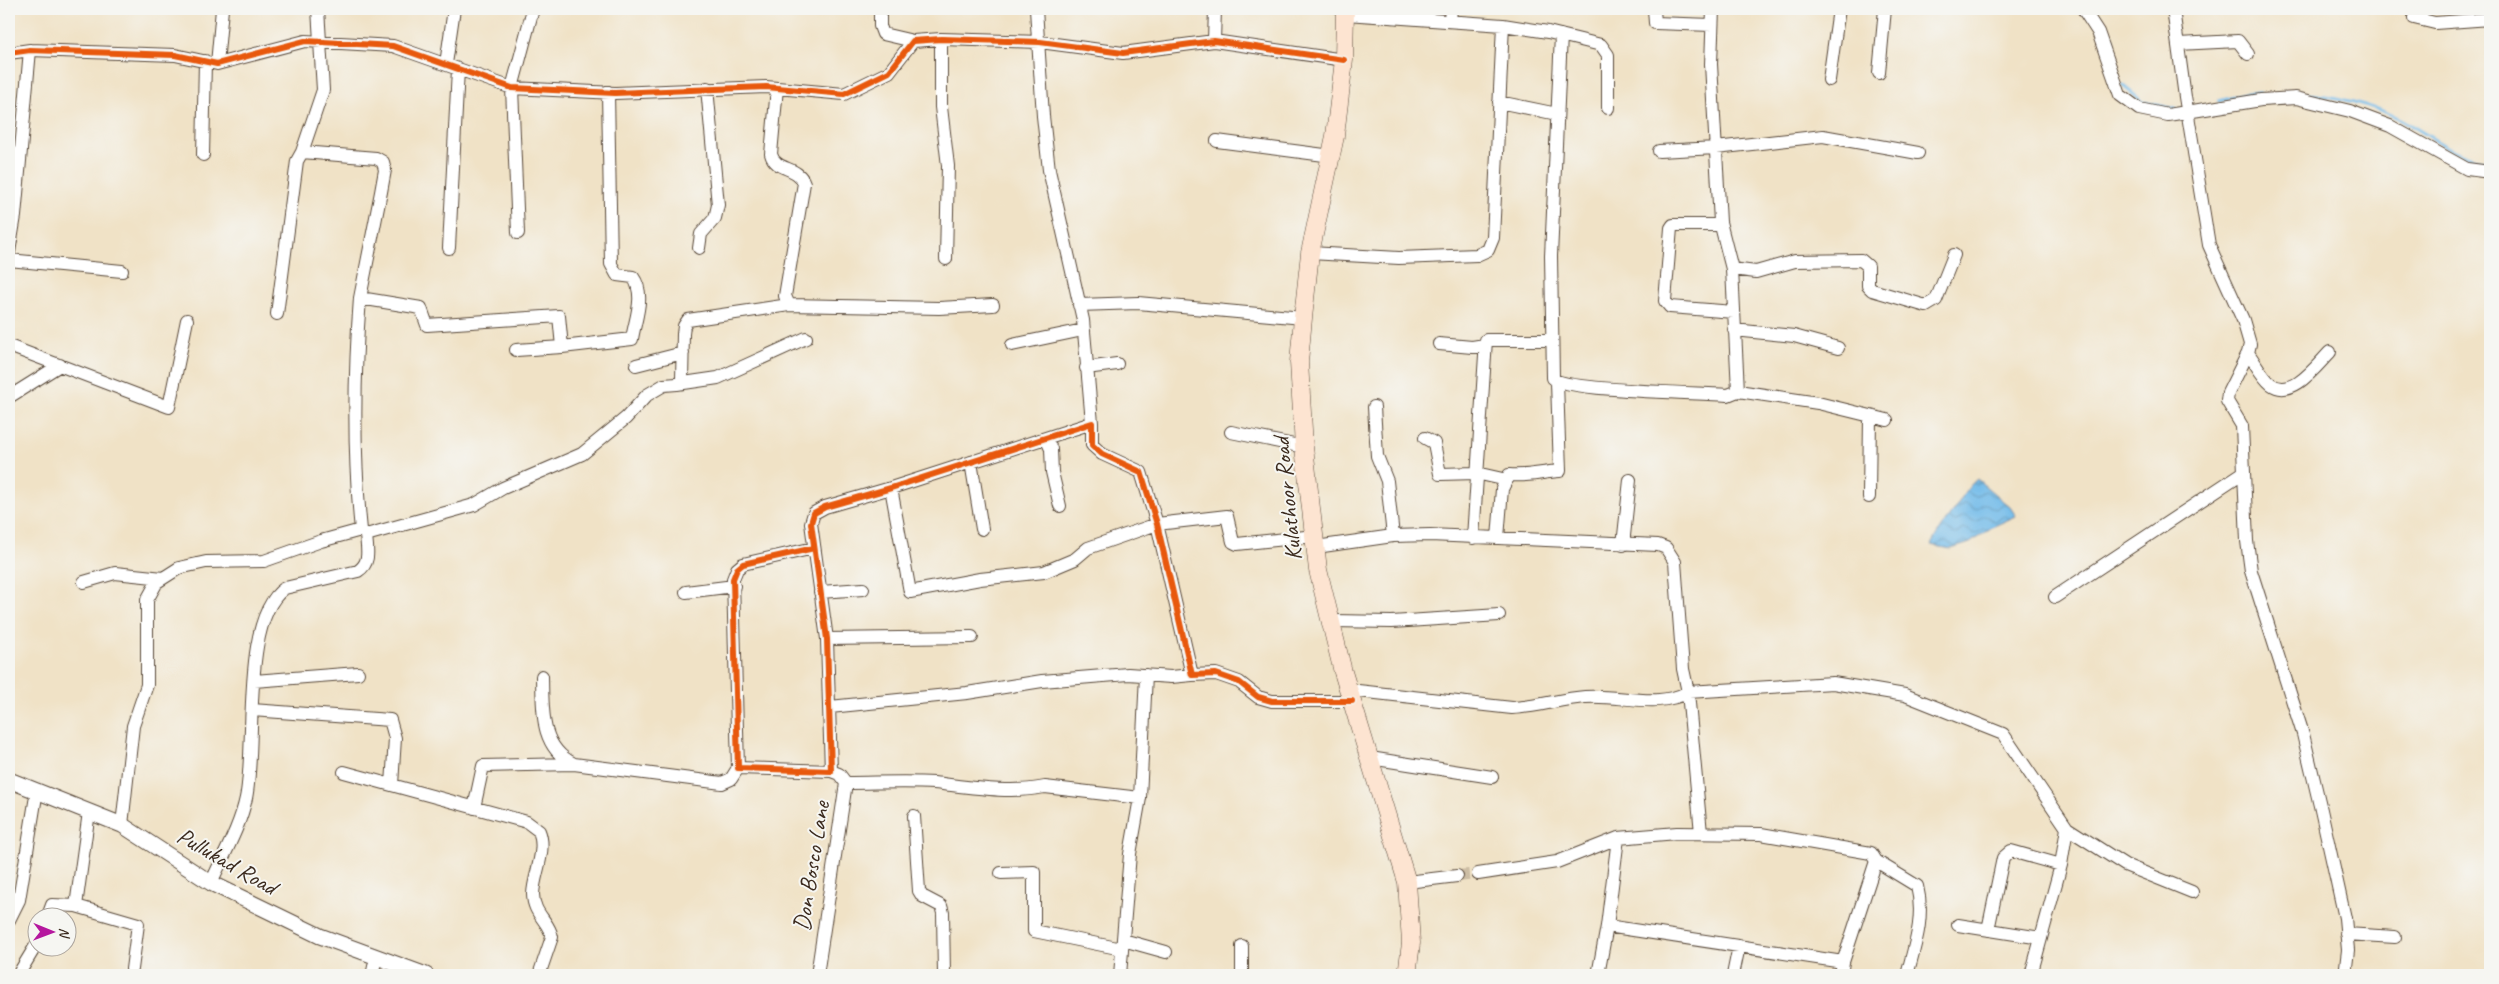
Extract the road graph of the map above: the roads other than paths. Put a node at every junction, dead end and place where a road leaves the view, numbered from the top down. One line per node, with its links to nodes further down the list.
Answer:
1 (222, 9): 31 (street)
2 (318, 9): 24 (street)
3 (454, 9): 32 (street)
4 (533, 9): 35 (street)
5 (880, 9): 22 (street)
6 (1036, 9): 25 (street)
7 (1215, 9): 23 (street)
8 (1654, 9): 19 (street)
9 (1713, 9): 19 (street)
10 (1839, 9): 34 (street)
11 (1885, 9): 33 (street)
12 (2083, 9): 41 (street)
13 (2173, 9): 26 (street)
14 (2416, 9): 17 (street)
15 (1346, 11): 16 (street); 30 (main road, Kulathoor Road)
16 (1450, 15): 18 (street)
17 (2490, 19)
18 (1503, 25): 20 (street); 39 (street)
19 (1712, 25): 44 (street)
20 (1561, 35): 40 (street); 42 (street)
21 (941, 39): 22 (street); 25 (street); 58 (street)
22 (913, 41): 37 (street)
23 (1214, 41): 25 (street); 30 (street)
24 (320, 42): 31 (street); 32 (street); 46 (street)
25 (1040, 42): 65 (street)
26 (2178, 44): 29 (street); 41 (street)
27 (30, 50): 28 (street); 31 (street); 55 (street)
28 (9, 53)
29 (2248, 54)
30 (1344, 60): 49 (main road, Kulathoor Road)
31 (211, 63): 48 (street)
32 (452, 67): 35 (street); 53 (street)
33 (1879, 74)
34 (1828, 80)
35 (512, 88): 38 (street); 52 (street)
36 (706, 88): 37 (street); 38 (street); 54 (street)
37 (777, 88): 63 (street)
38 (608, 92): 78 (street)
39 (1499, 102): 42 (street); 56 (street)
40 (1608, 108)
41 (2187, 113): 50 (street); 83 (street)
42 (1557, 114): 73 (street)
43 (1217, 141): 49 (street)
44 (1716, 148): 45 (street); 47 (street); 51 (street)
45 (1659, 151)
46 (302, 152): 62 (street); 67 (street)
47 (1918, 153)
48 (203, 155)
49 (1332, 156): 56 (main road, Kulathoor Road)
50 (2490, 172)
51 (1720, 222): 60 (street); 66 (street)
52 (518, 233)
53 (449, 248)
54 (699, 248)
55 (9, 252)
56 (1310, 253): 68 (main road, Kulathoor Road)
57 (1954, 256): 60 (street)
58 (946, 258)
59 (9, 260): 61 (street)
60 (1732, 269): 66 (street)
61 (122, 271)
62 (360, 298): 78 (street); 110 (street)
63 (789, 305): 64 (street); 82 (street)
64 (993, 305)
65 (1079, 305): 68 (street); 70 (street)
66 (1734, 312): 71 (street)
67 (277, 314)
68 (1303, 318): 99 (main road, Kulathoor Road)
69 (186, 320): 85 (street)
70 (1083, 330): 76 (street); 87 (street)
71 (1734, 330): 79 (street); 90 (street)
72 (806, 338): 89 (street)
73 (1551, 340): 75 (street); 88 (street)
74 (1439, 344): 75 (street)
75 (1485, 344): 102 (street)
76 (1012, 345)
77 (9, 346): 85 (street)
78 (562, 347): 80 (street)
79 (1838, 348)
80 (516, 350)
81 (2330, 352): 83 (street)
82 (683, 353): 86 (street); 89 (street)
83 (2248, 353): 101 (street)
84 (1117, 364): 87 (street)
85 (60, 365): 91 (street)
86 (636, 365)
87 (1086, 368): 95 (street)
88 (1556, 382): 90 (street); 103 (street)
89 (677, 384): 110 (street)
90 (1738, 391): 93 (street)
91 (9, 397)
92 (1374, 407): 111 (street)
93 (1870, 416): 94 (street); 106 (street)
94 (1887, 420)
95 (1092, 423): 97 (street); 108 (street)
96 (1230, 432): 99 (street)
97 (1046, 438): 100 (street); 107 (street)
98 (1424, 438): 102 (street)
99 (1304, 447): 114 (main road, Kulathoor Road)
100 (971, 462): 105 (street); 109 (street)
101 (2244, 472): 123 (street); 171 (street)
102 (1476, 473): 103 (street); 112 (street)
103 (1507, 480): 113 (street)
104 (1630, 480): 115 (street)
105 (891, 488): 108 (street); 116 (street)
106 (1869, 497)
107 (1060, 506)
108 (1156, 524): 114 (street); 129 (street)
109 (982, 529)
110 (364, 532): 117 (street); 132 (street)
111 (1393, 536): 112 (street); 114 (street)
112 (1473, 538): 113 (street)
113 (1498, 538): 115 (street)
114 (1316, 542): 125 (main road, Kulathoor Road)
115 (1623, 545): 133 (street)
116 (814, 548): 119 (street); 122 (street)
117 (163, 578): 118 (street); 151 (street)
118 (84, 582)
119 (734, 586): 121 (street); 139 (street)
120 (863, 589): 122 (street)
121 (686, 592)
122 (820, 592): 127 (street)
123 (2055, 597)
124 (1498, 615): 125 (street)
125 (1332, 621): 134 (main road, Kulathoor Road)
126 (972, 637): 127 (street)
127 (827, 639): 135 (street)
128 (358, 673): 132 (street)
129 (1192, 674): 130 (street); 134 (street)
130 (1146, 675): 135 (street); 147 (street)
131 (542, 676): 138 (street)
132 (254, 681): 136 (street)
133 (1688, 692): 134 (street); 152 (street); 153 (street)
134 (1350, 696): 137 (main road, Kulathoor Road)
135 (830, 707): 140 (street)
136 (252, 710): 145 (street); 161 (street)
137 (1370, 758): 142 (street); 160 (main road, Kulathoor Road)
138 (574, 764): 139 (street); 148 (street)
139 (738, 768): 140 (street)
140 (831, 771): 144 (street, Don Bosco Lane)
141 (344, 772): 145 (street)
142 (1492, 777)
143 (9, 780): 146 (street, Pullukad Road)
144 (846, 783): 147 (street); 186 (street, Don Bosco Lane)
145 (392, 785): 148 (street)
146 (37, 790): 149 (street, Pullukad Road); 163 (street)
147 (1140, 798): 174 (street)
148 (474, 808): 185 (street)
149 (89, 812): 151 (street, Pullukad Road); 165 (street)
150 (914, 816): 187 (street)
151 (122, 825): 161 (street, Pullukad Road)
152 (2067, 828): 156 (street); 162 (street)
153 (1701, 833): 154 (street); 155 (street)
154 (1618, 838): 158 (street); 169 (street)
155 (1876, 861): 180 (street); 194 (street)
156 (2061, 865): 170 (street); 173 (street)
157 (1001, 873): 174 (street)
158 (1478, 874)
159 (1457, 876): 160 (street)
160 (1407, 882): 190 (main road, Kulathoor Road)
161 (211, 883): 179 (street, Pullukad Road)
162 (2192, 892)
163 (14, 898): 167 (street)
164 (52, 906): 165 (street)
165 (76, 906)
166 (78, 907): 181 (street)
167 (9, 920)
168 (1958, 925): 170 (street)
169 (1607, 926): 176 (street); 191 (street)
170 (1988, 930): 173 (street)
171 (2346, 934): 172 (street); 196 (street)
172 (2395, 937)
173 (2041, 938): 195 (street)
174 (1122, 944): 177 (street); 188 (street)
175 (1242, 946): 189 (street)
176 (1738, 946): 180 (street); 192 (street)
177 (1166, 952)
178 (30, 956): 183 (street)
179 (376, 958): 182 (street, Pullukad Road); 184 (street)
180 (1843, 962): 193 (street)
181 (132, 969)
182 (420, 974)
183 (18, 975)
184 (372, 975)
185 (539, 975)
186 (817, 975)
187 (944, 975)
188 (1120, 975)
189 (1242, 975)
190 (1407, 975)
191 (1598, 975)
192 (1733, 975)
193 (1841, 975)
194 (1907, 975)
195 (2031, 975)
196 (2345, 975)

